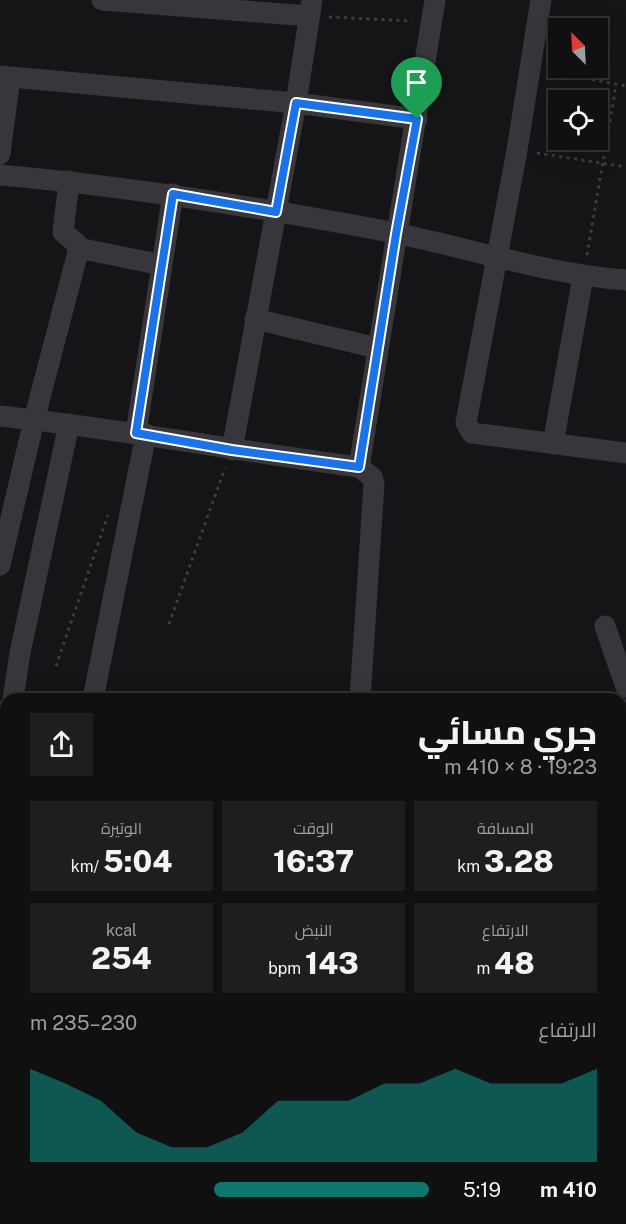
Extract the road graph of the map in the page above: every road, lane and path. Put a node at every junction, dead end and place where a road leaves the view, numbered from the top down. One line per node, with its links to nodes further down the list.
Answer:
1 (102, 0): 4 (street)
2 (435, 0): 5 (street)
3 (541, 0): 6 (street)
4 (311, 8): 5 (path); 10 (street)
5 (432, 22): 11 (street)
6 (529, 68): 8 (path); 12 (street)
7 (5, 77): 10 (street); 13 (street)
8 (616, 85): 9 (path); 14 (path)
9 (626, 86)
10 (296, 103): 11 (street); 19 (street)
11 (417, 119): 20 (street)
12 (517, 150): 14 (path); 22 (street)
13 (0, 154)
14 (604, 165): 15 (path); 24 (path)
15 (626, 167)
16 (0, 175): 17 (street)
17 (69, 181): 18 (street); 21 (street)
18 (173, 194): 19 (street); 23 (street)
19 (276, 212): 20 (street); 26 (street)
20 (396, 234): 22 (street); 27 (street)
21 (78, 248): 23 (street); 29 (street)
22 (497, 257): 24 (street); 32 (street)
23 (162, 265): 31 (street)
24 (583, 277): 25 (street); 32 (street)
25 (626, 280)
26 (255, 319): 27 (street); 33 (street)
27 (377, 348): 35 (street)
28 (0, 416): 29 (street)
29 (34, 420): 30 (street); 37 (street)
30 (69, 424): 31 (street); 42 (street)
31 (141, 433): 33 (street); 43 (street)
32 (553, 444): 34 (street)
33 (232, 450): 35 (street); 38 (path)
34 (626, 453)
35 (359, 467): 44 (street)
36 (110, 511): 40 (path)
37 (0, 565)
38 (168, 624)
39 (605, 626): 41 (street)
40 (56, 666)
41 (626, 687)
42 (14, 693)
43 (94, 693)
44 (360, 693)

